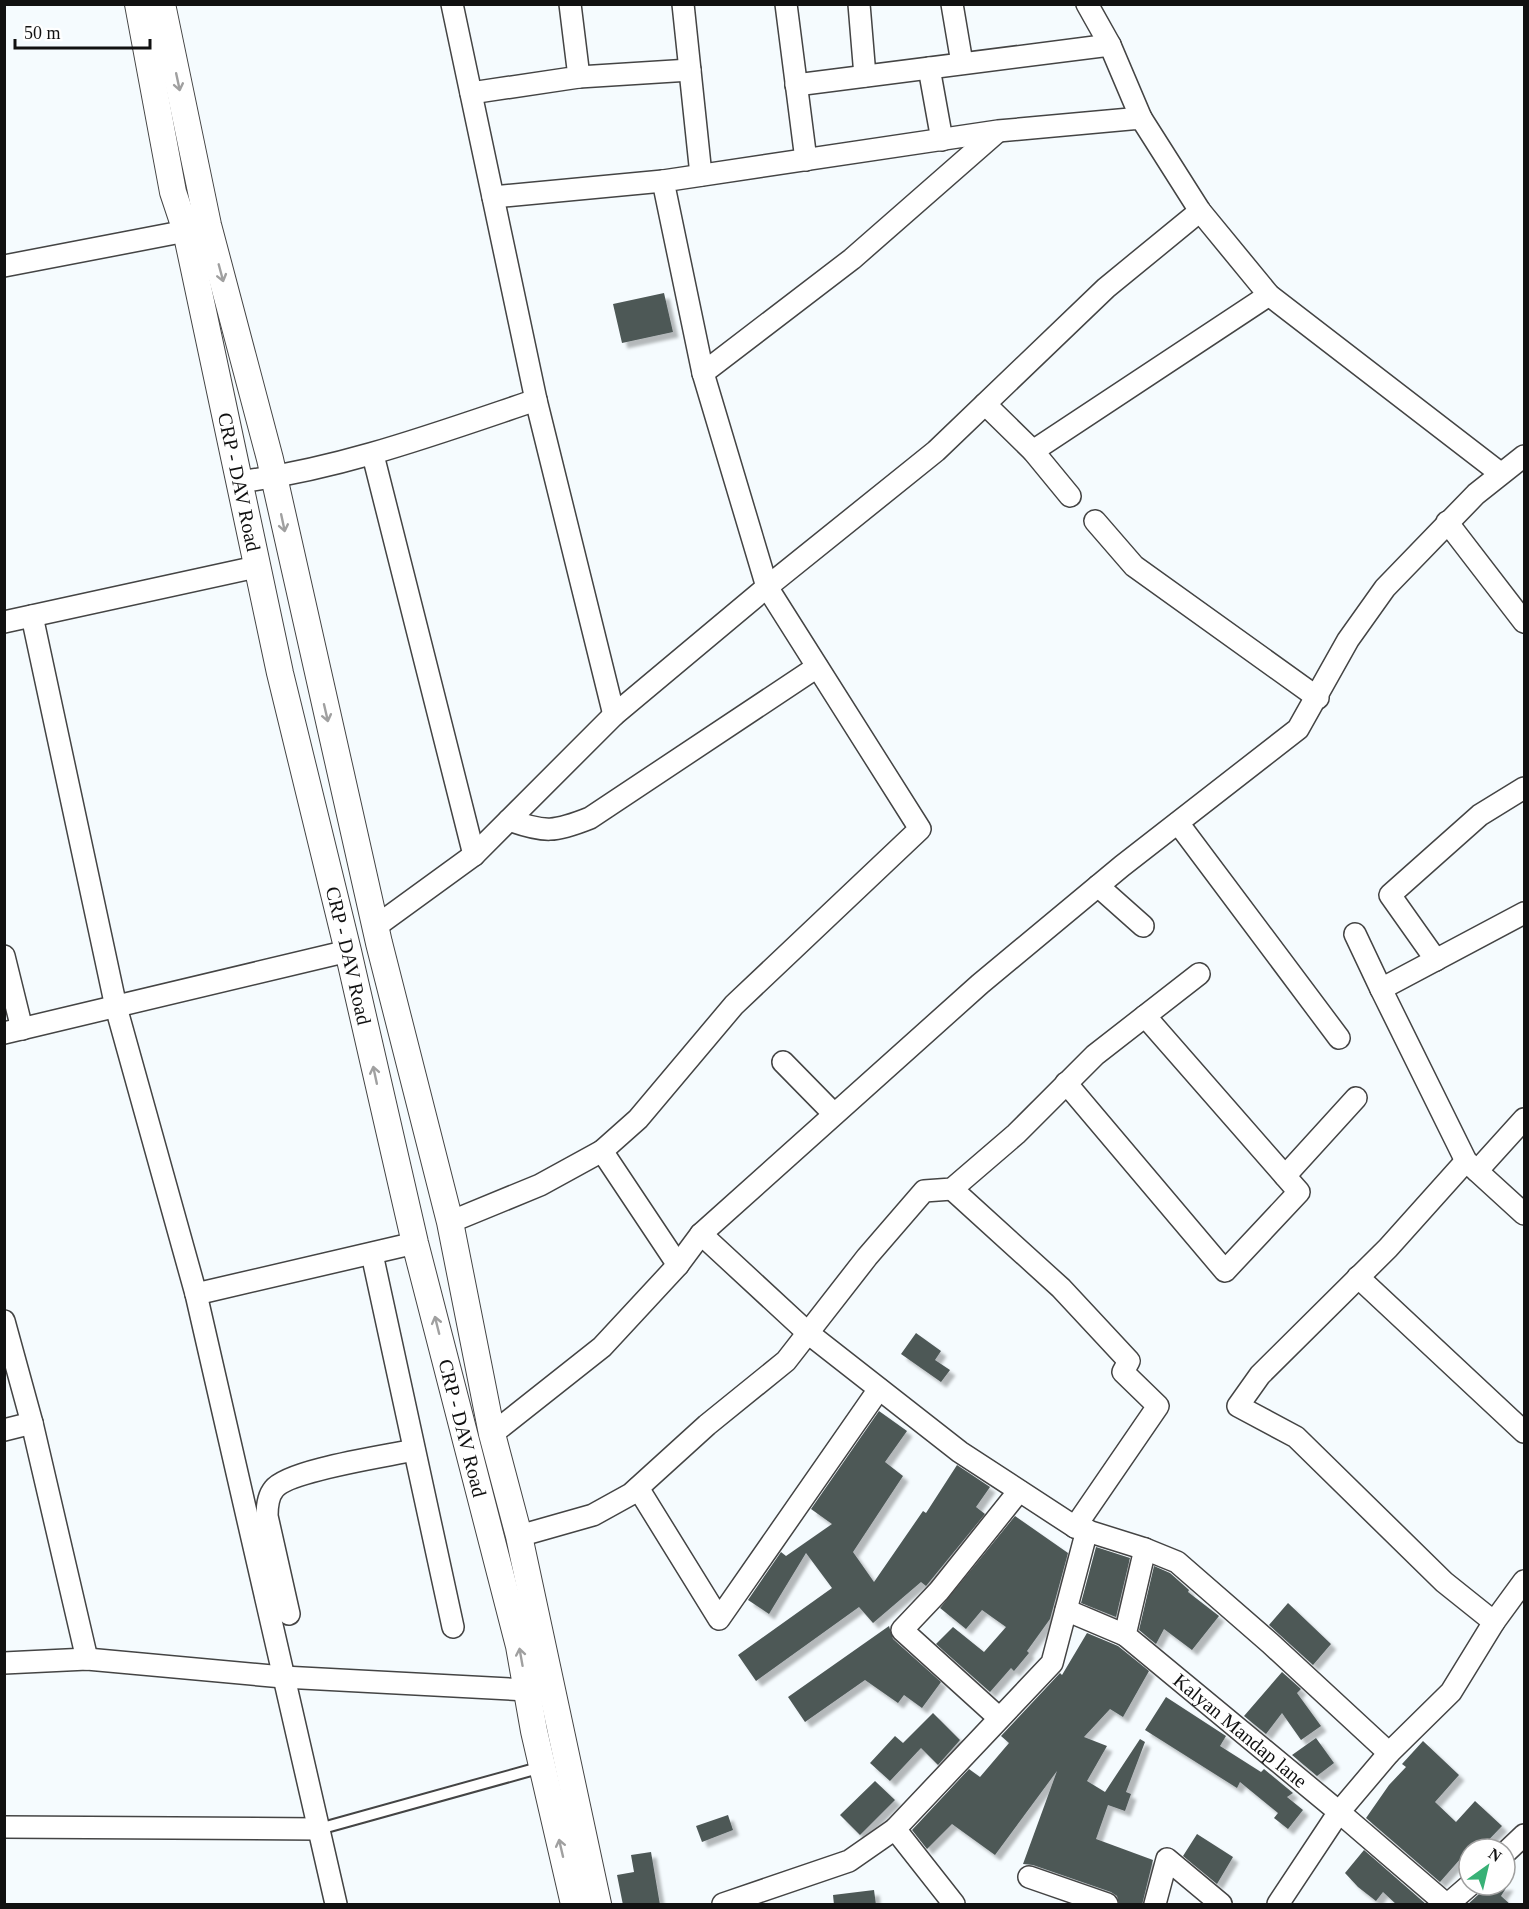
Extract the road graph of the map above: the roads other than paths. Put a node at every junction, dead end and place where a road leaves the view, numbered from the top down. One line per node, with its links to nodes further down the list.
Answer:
1 (138, 4): 26 (street, CRP - DAV Road)
2 (162, 4): 36 (street, CRP - DAV Road, one-way to 36)
3 (452, 4): 17 (street)
4 (570, 4): 15 (street)
5 (683, 4): 13 (street)
6 (786, 4): 16 (street)
7 (859, 4): 14 (street)
8 (952, 4): 11 (street)
9 (1087, 4): 10 (street)
10 (1110, 45): 11 (street); 18 (street)
11 (962, 63): 12 (street)
12 (929, 68): 14 (street); 20 (street)
13 (690, 70): 15 (street); 22 (street)
14 (865, 76): 16 (street)
15 (579, 77): 17 (street)
16 (796, 85): 21 (street)
17 (471, 93): 24 (street)
18 (1141, 118): 19 (street); 25 (street)
19 (998, 131): 20 (street); 29 (street)
20 (942, 140): 21 (street)
21 (807, 160): 22 (street)
22 (701, 175): 23 (street)
23 (663, 181): 24 (street); 29 (street)
24 (493, 198): 30 (street)
25 (1200, 211): 28 (street); 31 (street)
26 (186, 231): 27 (street); 37 (street, CRP - DAV Road)
27 (4, 266)
28 (1269, 295): 32 (street); 35 (street)
29 (703, 373): 42 (street)
30 (536, 400): 33 (street); 48 (street)
31 (985, 404): 32 (street); 42 (street)
32 (1033, 451): 38 (street)
33 (373, 455): 36 (street); 52 (street)
34 (1524, 456): 35 (street)
35 (1500, 473): 40 (street)
36 (273, 478): 37 (street); 56 (street, CRP - DAV Road, one-way to 56)
37 (238, 482): 41 (street, CRP - DAV Road)
38 (1070, 496)
39 (1095, 521): 47 (street)
40 (1447, 522): 45 (street); 47 (street)
41 (256, 567): 43 (street); 58 (street, CRP - DAV Road)
42 (767, 588): 46 (street); 48 (street)
43 (32, 616): 44 (street); 63 (street)
44 (4, 622)
45 (1524, 622)
46 (817, 667): 50 (street); 74 (street)
47 (1318, 698): 51 (street)
48 (614, 715): 50 (street)
49 (1524, 788): 60 (street)
50 (509, 819): 52 (street)
51 (1178, 823): 53 (street); 66 (street)
52 (474, 855): 56 (street)
53 (1098, 886): 55 (street); 72 (street)
54 (1524, 913): 60 (street)
55 (1143, 926)
56 (375, 927): 70 (street, CRP - DAV Road)
57 (1355, 934): 62 (street)
58 (348, 951): 63 (street); 71 (street, CRP - DAV Road, one-way to 58)
59 (4, 956): 65 (street)
60 (1436, 960): 62 (street)
61 (1198, 974): 64 (street)
62 (1381, 989): 75 (street)
63 (116, 1007): 65 (street); 85 (street)
64 (1145, 1016): 68 (street); 76 (street)
65 (13, 1031)
66 (1339, 1038)
67 (783, 1062): 72 (street)
68 (1066, 1083): 76 (street); 77 (street)
69 (1356, 1098): 76 (street)
70 (420, 1106): 71 (street); 79 (street, CRP - DAV Road)
71 (384, 1112): 81 (street, CRP - DAV Road)
72 (834, 1114): 80 (street)
73 (1524, 1119): 75 (street)
74 (602, 1151): 79 (street); 83 (street)
75 (1472, 1166): 78 (street); 84 (street)
76 (1285, 1176)
77 (952, 1189): 87 (street); 96 (street)
78 (1524, 1214)
79 (450, 1222): 92 (street, CRP - DAV Road)
80 (701, 1234): 83 (street); 87 (street)
81 (416, 1243): 82 (street); 108 (street, CRP - DAV Road, one-way to 81)
82 (372, 1254): 85 (street); 93 (street)
83 (678, 1265): 92 (street)
84 (1358, 1277): 91 (street); 102 (street)
85 (196, 1294): 107 (street)
86 (4, 1321): 89 (street)
87 (808, 1333): 88 (street); 94 (street)
88 (879, 1389): 94 (street); 95 (street)
89 (32, 1423): 90 (street); 105 (street)
90 (4, 1430)
91 (1524, 1432)
92 (492, 1434): 97 (street, CRP - DAV Road)
93 (414, 1450): 101 (street); 103 (street)
94 (638, 1488): 97 (street)
95 (1019, 1491): 96 (street); 109 (street)
96 (1081, 1528): 98 (street); 100 (street)
97 (519, 1536): 119 (street, CRP - DAV Road)
98 (1145, 1548): 104 (street); 110 (street)
99 (1524, 1581): 102 (street)
100 (1066, 1610): 104 (street, Kalyan Mandap lane); 109 (street)
101 (289, 1614)
102 (1494, 1622): 110 (street)
103 (453, 1627)
104 (1125, 1635): 112 (street, Kalyan Mandap lane)
105 (87, 1659): 106 (street); 107 (street)
106 (4, 1663)
107 (283, 1677): 108 (street); 114 (street)
108 (527, 1690): 111 (street, CRP - DAV Road)
109 (998, 1718): 115 (street)
110 (1389, 1753): 112 (street)
111 (542, 1766): 114 (lane); 118 (street, CRP - DAV Road, one-way to 111)
112 (1339, 1812): 125 (street); 126 (street, Kalyan Mandap lane)
113 (4, 1827): 114 (street)
114 (319, 1829): 117 (street)
115 (895, 1829): 120 (street); 121 (street)
116 (1029, 1877): 122 (street)
117 (336, 1905)
118 (574, 1905)
119 (598, 1905)
120 (723, 1905)
121 (954, 1905)
122 (1107, 1905)
123 (1155, 1905): 124 (street)
124 (1221, 1905)
125 (1278, 1905)
126 (1447, 1905)

